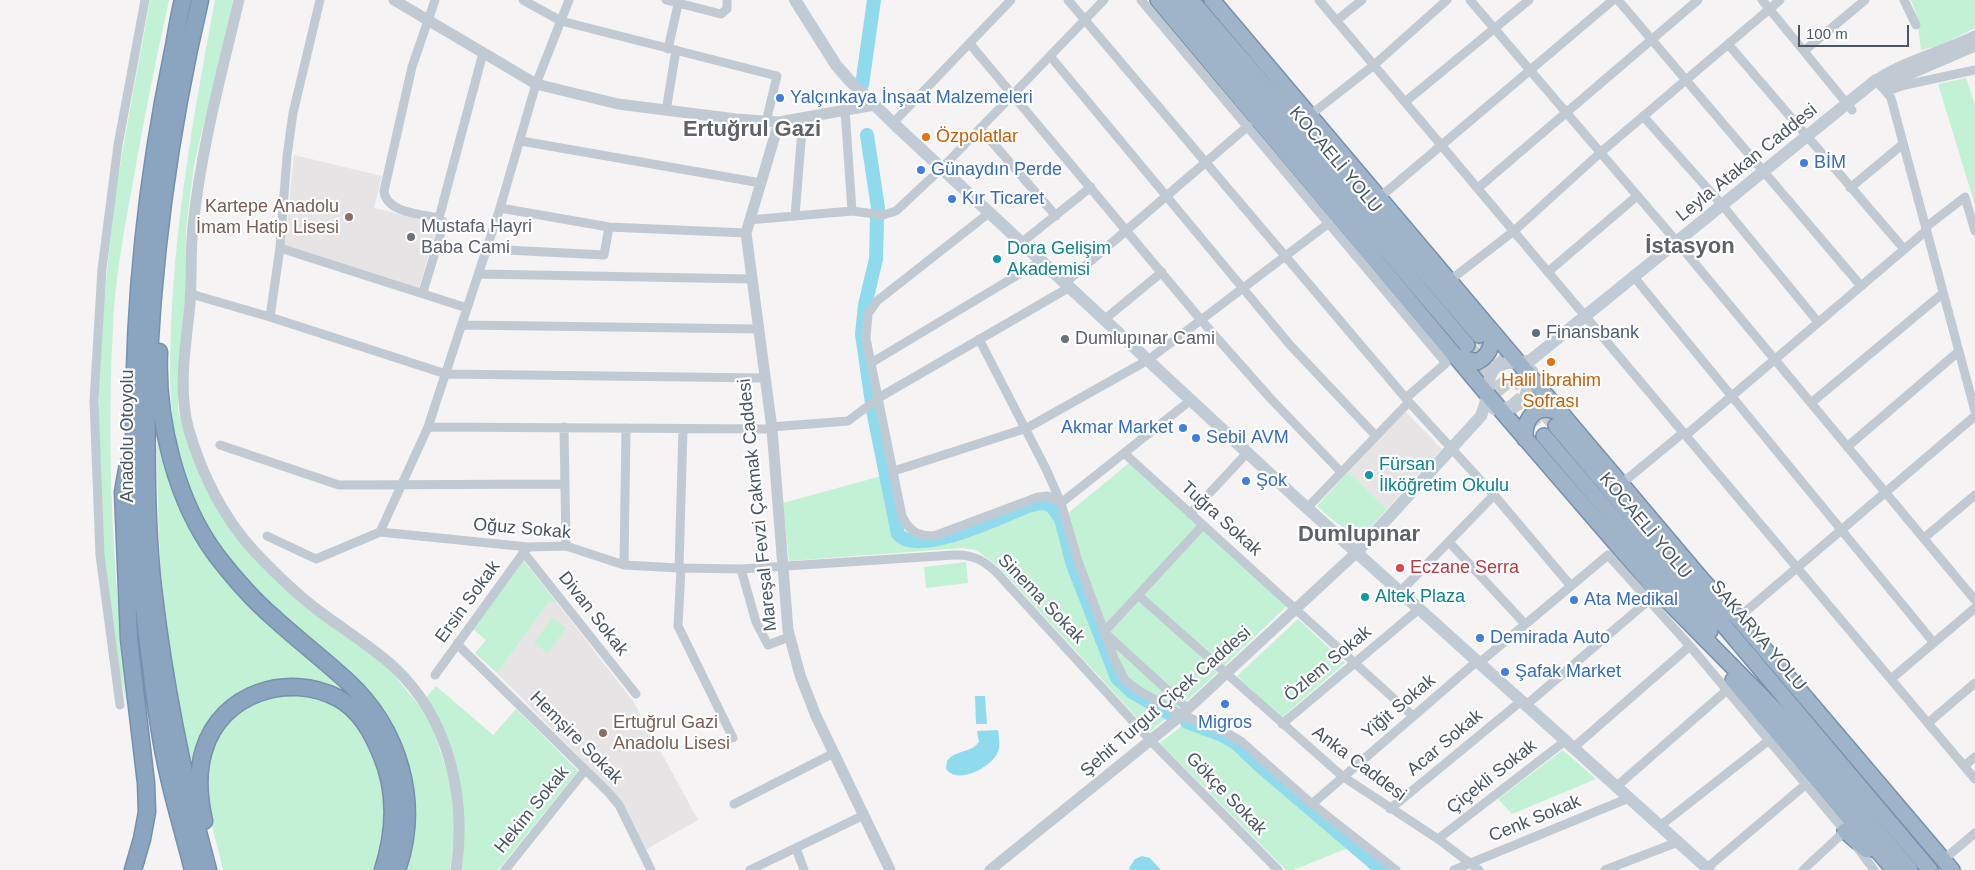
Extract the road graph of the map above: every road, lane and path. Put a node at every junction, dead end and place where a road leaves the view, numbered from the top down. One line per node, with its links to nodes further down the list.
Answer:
1 (145, 0): 220 (street)
2 (183, 0): 157 (highway, Anadolu Otoyolu)
3 (200, 0): 95 (highway, Anadolu Otoyolu)
4 (239, 0): 119 (street)
5 (320, 0): 104 (street)
6 (394, 0): 36 (street)
7 (435, 0): 36 (street)
8 (523, 0): 37 (street)
9 (569, 0): 37 (street)
10 (666, 0): 33 (street)
11 (727, 0): 33 (street)
12 (795, 0): 58 (main road)
13 (1011, 0): 43 (street)
14 (1068, 0): 35 (street)
15 (1104, 0): 35 (street)
16 (1141, 0): 69 (street)
17 (1158, 0): 134 (highway)
18 (1174, 0): 132 (highway, KOCAELİ YOLU)
19 (1191, 0): 130 (highway)
20 (1212, 0): 63 (highway)
21 (1319, 0): 38 (street)
22 (1362, 0): 38 (street)
23 (1447, 0): 50 (street)
24 (1470, 0): 40 (street)
25 (1529, 0): 40 (street)
26 (1613, 0): 51 (street)
27 (1618, 0): 42 (street)
28 (1698, 0): 42 (street)
29 (1762, 0): 34 (street)
30 (1780, 0): 34 (street)
31 (1865, 0): 47 (street)
32 (1904, 0): 39 (street)
33 (679, 2): 46 (street)
34 (1770, 9): 44 (street); 47 (street)
35 (1086, 19): 49 (street); 76 (street)
36 (426, 21): 48 (street); 92 (street)
37 (561, 21): 46 (street); 54 (street)
38 (1336, 21): 50 (street)
39 (1916, 25)
40 (1495, 29): 51 (street); 57 (street)
41 (1975, 36): 55 (street, Leyla Atakan Caddesi)
42 (1651, 40): 53 (street); 62 (street)
43 (970, 44): 56 (street); 68 (street)
44 (1728, 44): 53 (street); 72 (street)
45 (1975, 46): 55 (street, Leyla Atakan Caddesi)
46 (672, 50): 61 (street); 66 (street)
47 (1804, 51): 59 (street)
48 (483, 53): 54 (street); 92 (street)
49 (1050, 56): 56 (street); 83 (street)
50 (1374, 65): 57 (street); 63 (street)
51 (1530, 70): 62 (street); 74 (street)
52 (1975, 70): 55 (street)
53 (1685, 81): 64 (street); 78 (street)
54 (536, 84): 61 (street); 71 (street)
55 (1882, 86): 59 (main road, Leyla Atakan Caddesi); 73 (street)
56 (1013, 93): 70 (street); 80 (street)
57 (1406, 102): 74 (street)
58 (874, 105): 60 (street); 68 (main road)
59 (1850, 107): 72 (main road, Leyla Atakan Caddesi)
60 (846, 110): 65 (street); 88 (street)
61 (666, 111): 66 (street)
62 (1566, 112): 75 (street); 81 (street)
63 (1309, 116): 85 (highway)
64 (1643, 116): 75 (street); 87 (street)
65 (803, 117): 67 (street); 90 (street)
66 (766, 122): 67 (street)
67 (779, 122): 79 (street, Mareşal Fevzi Çakmak Caddesi)
68 (893, 123): 77 (main road)
69 (1248, 126): 76 (street); 94 (street)
70 (980, 128): 77 (street); 91 (street)
71 (521, 140): 79 (street); 86 (street)
72 (1810, 140): 78 (main road, Leyla Atakan Caddesi); 82 (street)
73 (1903, 144): 82 (street); 97 (street)
74 (1442, 145): 81 (street); 85 (street)
75 (1600, 152): 84 (street); 99 (street)
76 (1206, 162): 83 (street); 107 (street)
77 (942, 168): 88 (street); 89 (main road)
78 (1767, 175): 87 (main road, Leyla Atakan Caddesi); 116 (street)
79 (761, 184): 93 (street, Mareşal Fevzi Çakmak Caddesi)
80 (1091, 187): 91 (street); 98 (street)
81 (1478, 188): 99 (street)
82 (1850, 188): 106 (street)
83 (1166, 196): 98 (street); 117 (street)
84 (1637, 196): 103 (street); 109 (street)
85 (1378, 198): 114 (highway)
86 (500, 208): 96 (street); 105 (street)
87 (1725, 208): 103 (main road, Leyla Atakan Caddesi); 127 (street)
88 (852, 211): 90 (street)
89 (989, 213): 102 (main road); 137 (street)
90 (795, 216): 93 (street)
91 (1056, 216): 102 (street)
92 (439, 218): 118 (street)
93 (749, 220): 101 (street, Mareşal Fevzi Çakmak Caddesi)
94 (1329, 223): 107 (street); 145 (street)
95 (160, 225): 255 (highway, Anadolu Otoyolu); 258 (highway)
96 (609, 227): 101 (street); 105 (street)
97 (1926, 228): 100 (street); 106 (street); 120 (street)
98 (1127, 230): 110 (street); 115 (street)
99 (1514, 231): 109 (street); 114 (street)
100 (1975, 231)
101 (746, 233): 112 (street, Mareşal Fevzi Çakmak Caddesi)
102 (1021, 243): 108 (main road)
103 (1679, 244): 113 (main road, Leyla Atakan Caddesi); 136 (street)
104 (280, 248): 118 (street); 122 (street)
105 (487, 249): 111 (street)
106 (1904, 250): 116 (street)
107 (1286, 257): 117 (street); 145 (street)
108 (1041, 261): 115 (main road); 137 (street)
109 (1549, 271): 123 (street)
110 (1162, 272): 124 (street); 126 (street)
111 (479, 274): 112 (street); 121 (street)
112 (751, 279): 129 (street, Mareşal Fevzi Çakmak Caddesi)
113 (1636, 279): 123 (main road, Leyla Atakan Caddesi); 143 (street)
114 (1449, 281): 125 (highway)
115 (1067, 285): 124 (main road); 131 (street)
116 (1861, 286): 127 (street)
117 (1244, 289): 126 (street); 160 (street)
118 (423, 292): 121 (street)
119 (191, 294): 122 (street); 259 (street)
120 (1942, 294): 133 (street); 146 (street)
121 (467, 308): 128 (street)
122 (270, 317): 139 (street)
123 (1588, 318): 138 (main road, Leyla Atakan Caddesi); 159 (street)
124 (1105, 319): 135 (main road)
125 (1482, 319): 134 (highway); 138 (highway)
126 (1201, 320): 135 (street); 169 (street)
127 (1818, 322): 136 (street)
128 (462, 325): 129 (street); 139 (street)
129 (757, 329): 140 (street, Mareşal Fevzi Çakmak Caddesi)
130 (1479, 335)
131 (979, 339): 142 (street); 156 (street)
132 (1467, 345)
133 (1958, 352): 148 (street); 164 (street)
134 (1455, 356): 141 (highway)
135 (1148, 360): 144 (main road); 156 (street)
136 (1774, 360): 143 (street); 146 (street)
137 (871, 363): 142 (street)
138 (1531, 364): 141 (main road); 147 (main road); 151 (highway)
139 (446, 374): 140 (street); 152 (street)
140 (763, 378): 155 (street, Mareşal Fevzi Çakmak Caddesi)
141 (1487, 394): 147 (highway); 149 (main road)
142 (880, 397): 155 (street); 168 (street)
143 (1730, 397): 159 (street); 180 (street)
144 (1191, 400): 166 (street); 167 (main road)
145 (1407, 400): 160 (street); 165 (street)
146 (1811, 403): 164 (street)
147 (1498, 407): 149 (main road); 162 (highway)
148 (1975, 411)
149 (1481, 416): 165 (main road)
150 (1975, 416): 173 (street)
151 (1560, 421): 162 (highway); 172 (highway); 223 (highway, SAKARYA YOLU)
152 (428, 427): 153 (street); 170 (street)
153 (564, 427): 154 (street); 171 (street)
154 (626, 428): 158 (street); 188 (street)
155 (772, 428): 158 (street); 189 (street, Mareşal Fevzi Çakmak Caddesi)
156 (1027, 428): 168 (street); 176 (street)
157 (134, 429): 253 (highway); 254 (highway, Anadolu Otoyolu)
158 (683, 429): 191 (street)
159 (1685, 434): 172 (street); 190 (street)
160 (1376, 436): 169 (street)
161 (1544, 436): 223 (highway, KOCAELİ YOLU)
162 (1525, 439): 194 (highway)
163 (220, 445): 170 (street)
164 (1847, 447): 173 (street)
165 (1452, 449): 174 (street); 187 (main road)
166 (1124, 453): 176 (street); 178 (street, Tuğra Sokak)
167 (1247, 453): 177 (main road); 178 (street)
168 (894, 472): 176 (street)
169 (1341, 472): 177 (street)
170 (403, 484): 171 (street); 181 (street)
171 (565, 484): 185 (street)
172 (1621, 484): 193 (highway)
173 (1885, 492): 180 (street); 183 (street)
174 (1494, 495): 184 (street); 195 (street)
175 (1975, 496): 183 (street)
176 (1061, 503): 205 (street)
177 (1308, 508): 187 (main road)
178 (1190, 514): 179 (street, Tuğra Sokak)
179 (1203, 525): 197 (street); 201 (street, Tuğra Sokak)
180 (1840, 530): 190 (street); 207 (street)
181 (380, 532): 182 (street, Oğuz Sokak); 186 (street, Oğuz Sokak)
182 (267, 536)
183 (1924, 538): 199 (street)
184 (1449, 542): 196 (street); 204 (street)
185 (566, 546): 186 (street, Oğuz Sokak); 188 (street, Oğuz Sokak)
186 (526, 550): 208 (street, Ersin Sokak); 217 (street, Divan Sokak)
187 (1357, 552): 196 (main road); 201 (street, Şehit Turgut Çiçek Caddesi)
188 (624, 565): 191 (street, Oğuz Sokak)
189 (783, 566): 192 (street, Oğuz Sokak); 206 (street, Mareşal Fevzi Çakmak Caddesi); 227 (street, Sinema Sokak)
190 (1797, 567): 203 (street); 214 (street)
191 (680, 568): 192 (street, Oğuz Sokak); 226 (street)
192 (741, 568): 206 (street)
193 (1704, 582): 203 (highway); 223 (highway)
194 (1651, 584): 223 (highway); 273 (highway)
195 (1571, 586): 198 (street, Yiğit Sokak); 204 (street, Yiğit Sokak)
196 (1400, 592): 202 (main road)
197 (1138, 595): 205 (street); 213 (street, Anka Caddesi)
198 (1650, 600): 209 (street); 219 (street, Acar Sokak)
199 (1975, 600)
200 (1975, 608): 207 (street)
201 (1298, 609): 210 (street, Tuğra Sokak); 213 (street, Şehit Turgut Çiçek Caddesi)
202 (1419, 609): 210 (street, Özlem Sokak); 211 (main road)
203 (1738, 618): 218 (highway)
204 (1525, 624): 211 (street, Yiğit Sokak)
205 (1104, 632): 221 (street); 221 (street)
206 (789, 637): 230 (street, Mareşal Fevzi Çakmak Caddesi)
207 (1934, 643): 214 (street)
208 (457, 644): 212 (street, Ersin Sokak); 233 (street, Hemşire Sokak)
209 (1690, 646): 216 (street); 229 (street, Çiçekli Sokak)
210 (1355, 662): 222 (street, Tuğra Sokak); 225 (street, Özlem Sokak)
211 (1477, 663): 219 (main road); 222 (street, Yiğit Sokak)
212 (435, 675)
213 (1227, 675): 221 (street, Şehit Turgut Çiçek Caddesi); 225 (street, Anka Caddesi)
214 (1891, 679): 224 (street)
215 (1975, 683): 224 (street)
216 (1728, 690): 228 (street); 237 (street)
217 (636, 694)
218 (1810, 703): 243 (highway); 251 (highway)
219 (1523, 704): 229 (main road); 241 (street, Acar Sokak)
220 (120, 705)
221 (1185, 712): 227 (street, Şehit Turgut Çiçek Caddesi); 240 (street)
222 (1413, 716): 234 (street, Yiğit Sokak)
223 (1797, 722): 243 (highway, SAKARYA YOLU); 274 (highway, KOCAELİ YOLU)
224 (1928, 723): 232 (street)
225 (1282, 724): 234 (street, Anka Caddesi)
226 (732, 738)
227 (1151, 741): 265 (street, Şehit Turgut Çiçek Caddesi); 266 (street, Gökçe Sokak)
228 (1768, 741): 236 (street); 244 (street)
229 (1569, 744): 237 (main road); 247 (street, Çiçekli Sokak)
230 (834, 753): 239 (street); 242 (street, Mareşal Fevzi Çakmak Caddesi)
231 (1975, 757): 232 (street)
232 (1964, 766): 235 (street)
233 (585, 770): 260 (street, Hekim Sokak); 261 (street, Hemşire Sokak)
234 (1342, 776): 240 (street, Yiğit Sokak); 241 (street, Anka Caddesi)
235 (1975, 779)
236 (1805, 785): 245 (street); 252 (street)
237 (1616, 787): 238 (main road)
238 (1629, 798): 244 (main road); 250 (street, Cenk Sokak)
239 (734, 804)
240 (1312, 804): 267 (street)
241 (1390, 809): 247 (street, Anka Caddesi)
242 (864, 815): 249 (street); 264 (street, Mareşal Fevzi Çakmak Caddesi)
243 (1890, 822): 275 (highway, SAKARYA YOLU)
244 (1660, 826): 248 (main road)
245 (1845, 831): 271 (street); 272 (street); 273 (highway)
246 (1975, 833): 251 (street)
247 (1438, 839): 250 (street, Anka Caddesi)
248 (1678, 842): 252 (main road); 270 (street)
249 (796, 848): 262 (street); 263 (street)
250 (1470, 864): 268 (street, Cenk Sokak); 269 (street, Anka Caddesi)
251 (1948, 865)
252 (1708, 869)
253 (133, 870)
254 (193, 870)
255 (208, 870)
256 (215, 870): 257 (highway)
257 (383, 870)
258 (398, 870)
259 (456, 870)
260 (504, 870)
261 (651, 870)
262 (750, 870)
263 (804, 870)
264 (890, 870)
265 (990, 870)
266 (1278, 870)
267 (1396, 870)
268 (1454, 870)
269 (1478, 870)
270 (1605, 870)
271 (1803, 870)
272 (1874, 870)
273 (1892, 870)
274 (1910, 870)
275 (1930, 870)

